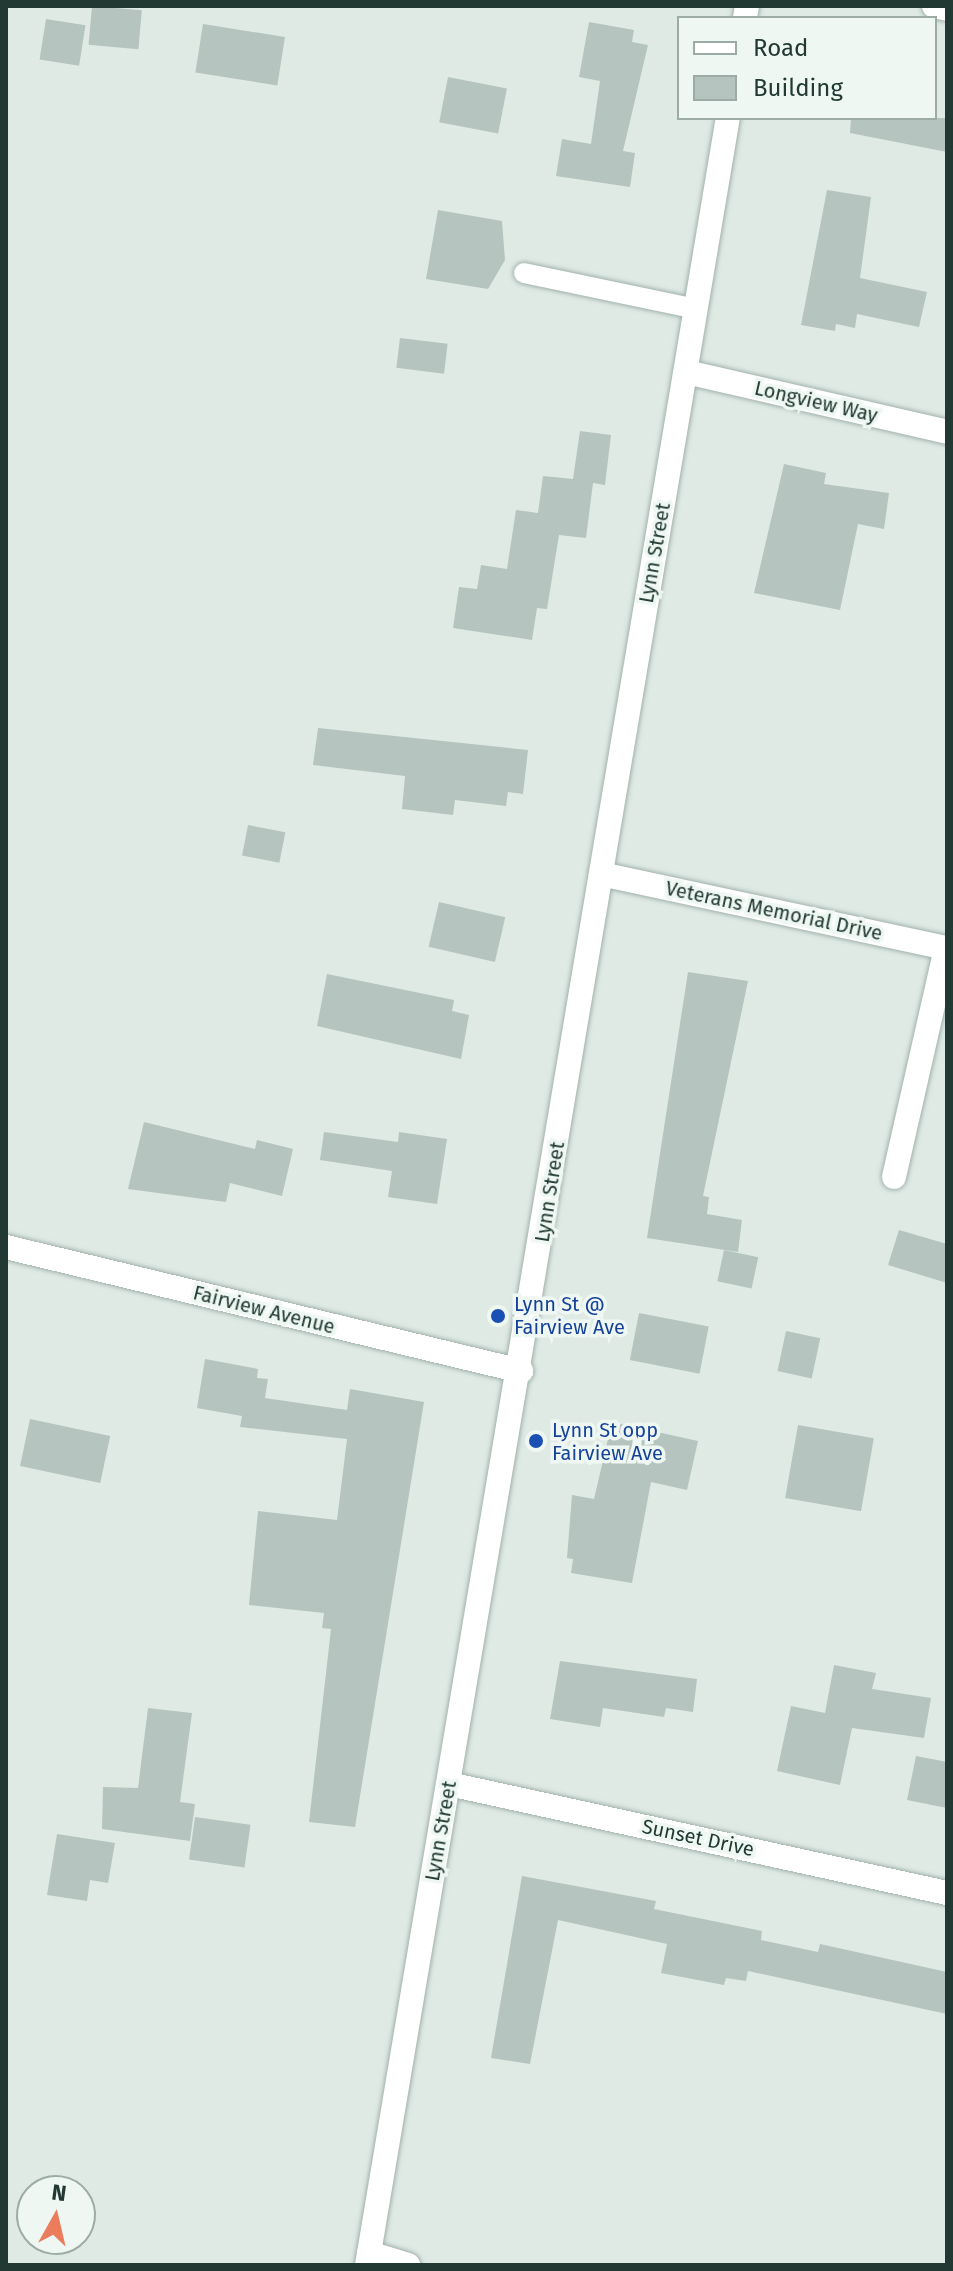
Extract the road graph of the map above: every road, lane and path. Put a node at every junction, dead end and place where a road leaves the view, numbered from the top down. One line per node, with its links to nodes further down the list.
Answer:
1 (934, 6): 2 (main road)
2 (947, 9)
3 (728, 120): 5 (main road, Lynn Street)
4 (524, 273): 5 (lane)
5 (696, 309): 6 (main road, Lynn Street)
6 (686, 372): 7 (main road, Longview Way); 8 (main road, Lynn Street)
7 (947, 432)
8 (601, 874): 9 (main road, Veterans Memorial Drive); 12 (main road, Lynn Street)
9 (946, 948): 10 (main road)
10 (894, 1177)
11 (6, 1247): 12 (main road, Fairview Avenue)
12 (521, 1371): 13 (main road, Lynn Street)
13 (449, 1784): 14 (main road, Sunset Drive); 15 (main road, Lynn Street)
14 (947, 1893)
15 (368, 2259): 16 (main road)
16 (408, 2265)

